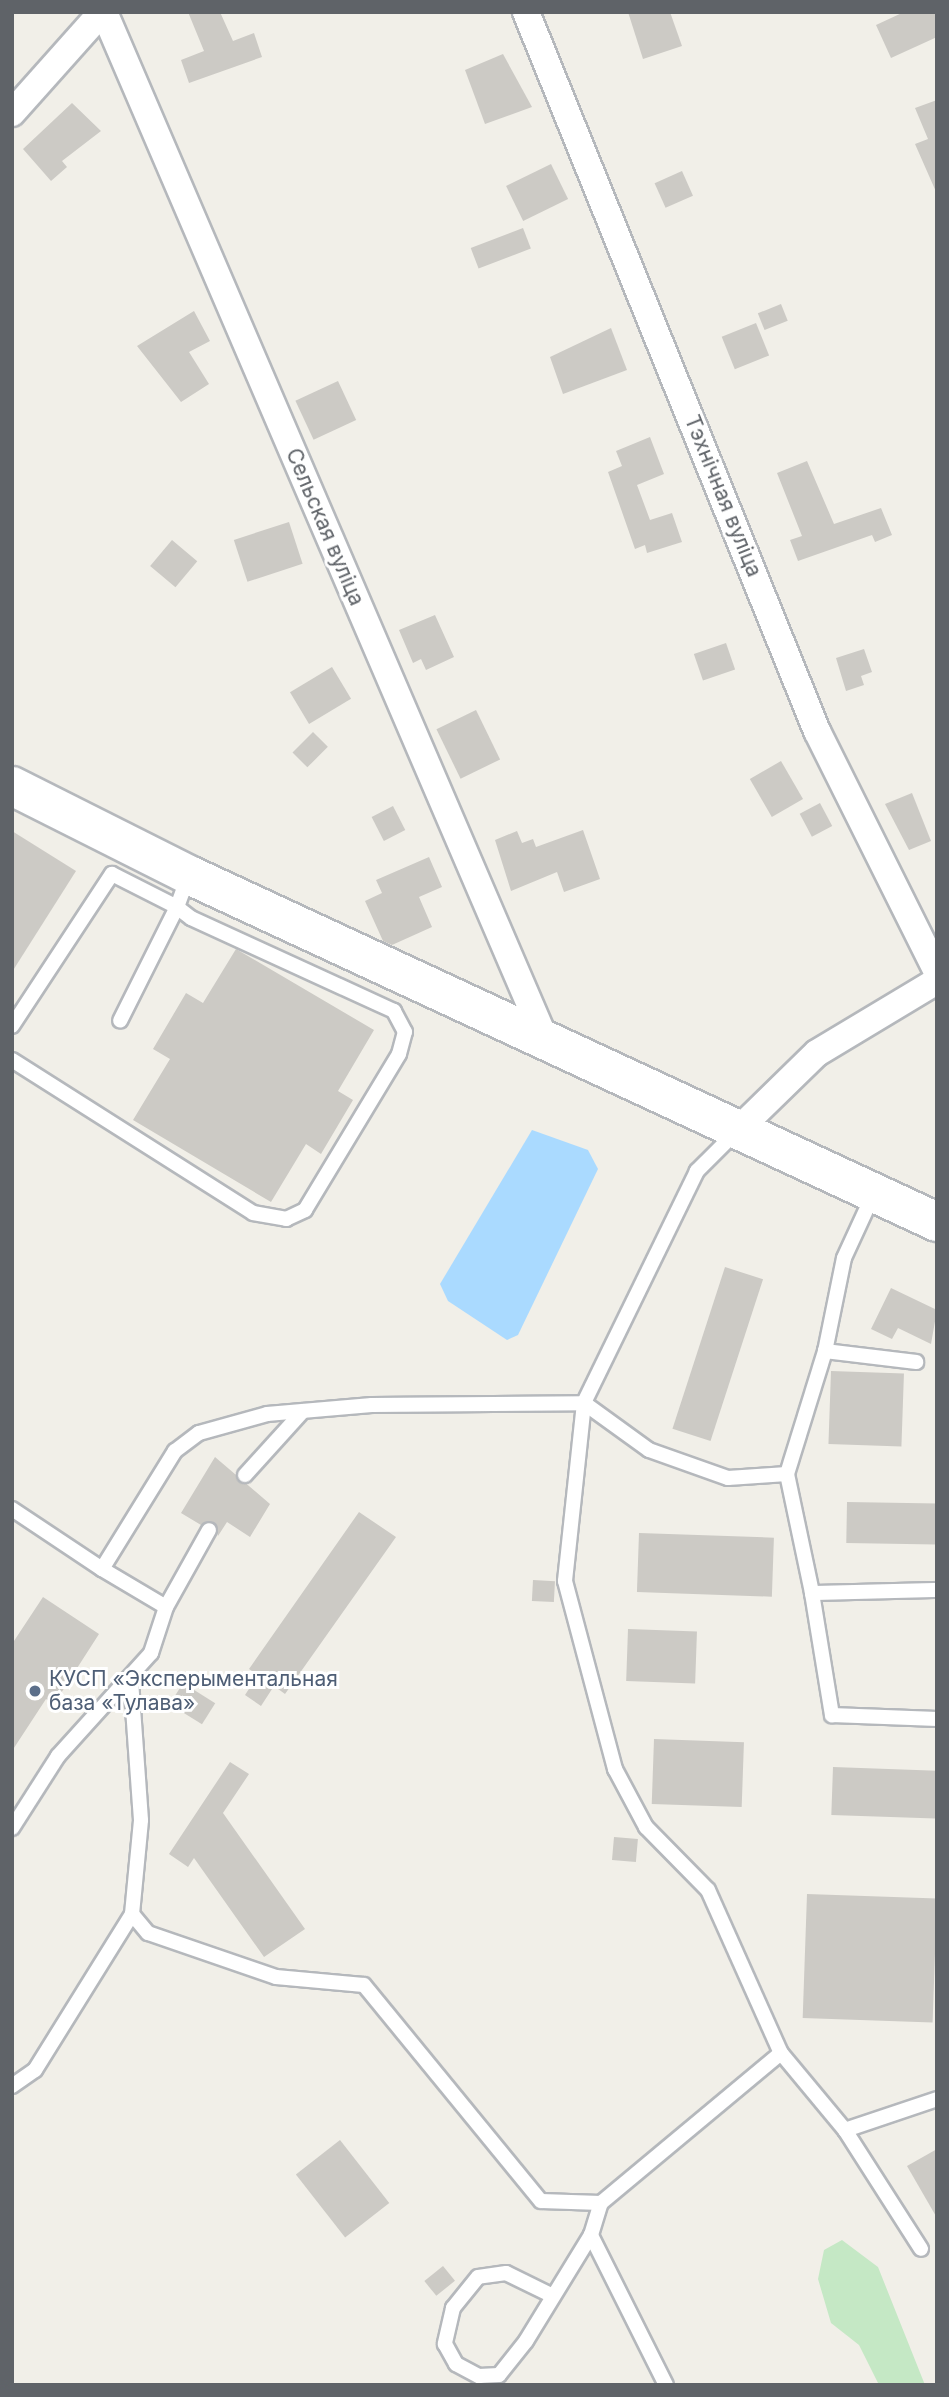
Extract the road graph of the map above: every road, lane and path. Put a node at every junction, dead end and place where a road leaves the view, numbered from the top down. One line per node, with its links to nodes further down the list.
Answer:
1 (103, 12): 3 (street, Сельская вуліца); 10 (street, Сельская вуліца)
2 (526, 12): 6 (street, Тэхнічная вуліца)
3 (12, 113)
4 (12, 786): 5 (street)
5 (183, 891): 8 (lane); 9 (lane); 10 (street); 11 (lane)
6 (937, 972)
7 (937, 981): 12 (street)
8 (120, 1021)
9 (12, 1026)
10 (546, 1042): 12 (street)
11 (12, 1060)
12 (738, 1130): 13 (street); 17 (lane)
13 (875, 1191): 14 (street); 15 (lane)
14 (937, 1222)
15 (825, 1351): 16 (lane); 19 (lane)
16 (916, 1362)
17 (584, 1403): 18 (lane); 19 (lane); 31 (lane)
18 (303, 1411): 20 (lane); 23 (lane)
19 (787, 1474): 25 (lane)
20 (245, 1475)
21 (12, 1509): 23 (lane)
22 (209, 1530): 26 (lane)
23 (102, 1569): 26 (lane)
24 (937, 1590): 25 (lane)
25 (812, 1593): 28 (lane)
26 (166, 1607): 27 (lane)
27 (131, 1679): 29 (lane); 30 (lane)
28 (937, 1719)
29 (12, 1828)
30 (132, 1914): 32 (lane); 35 (lane)
31 (781, 2053): 34 (lane); 35 (lane)
32 (12, 2085)
33 (937, 2099): 34 (lane)
34 (845, 2130): 37 (lane)
35 (601, 2203): 36 (lane)
36 (591, 2235): 38 (lane); 39 (lane)
37 (921, 2249)
38 (553, 2296): 38 (lane)
39 (666, 2385)

